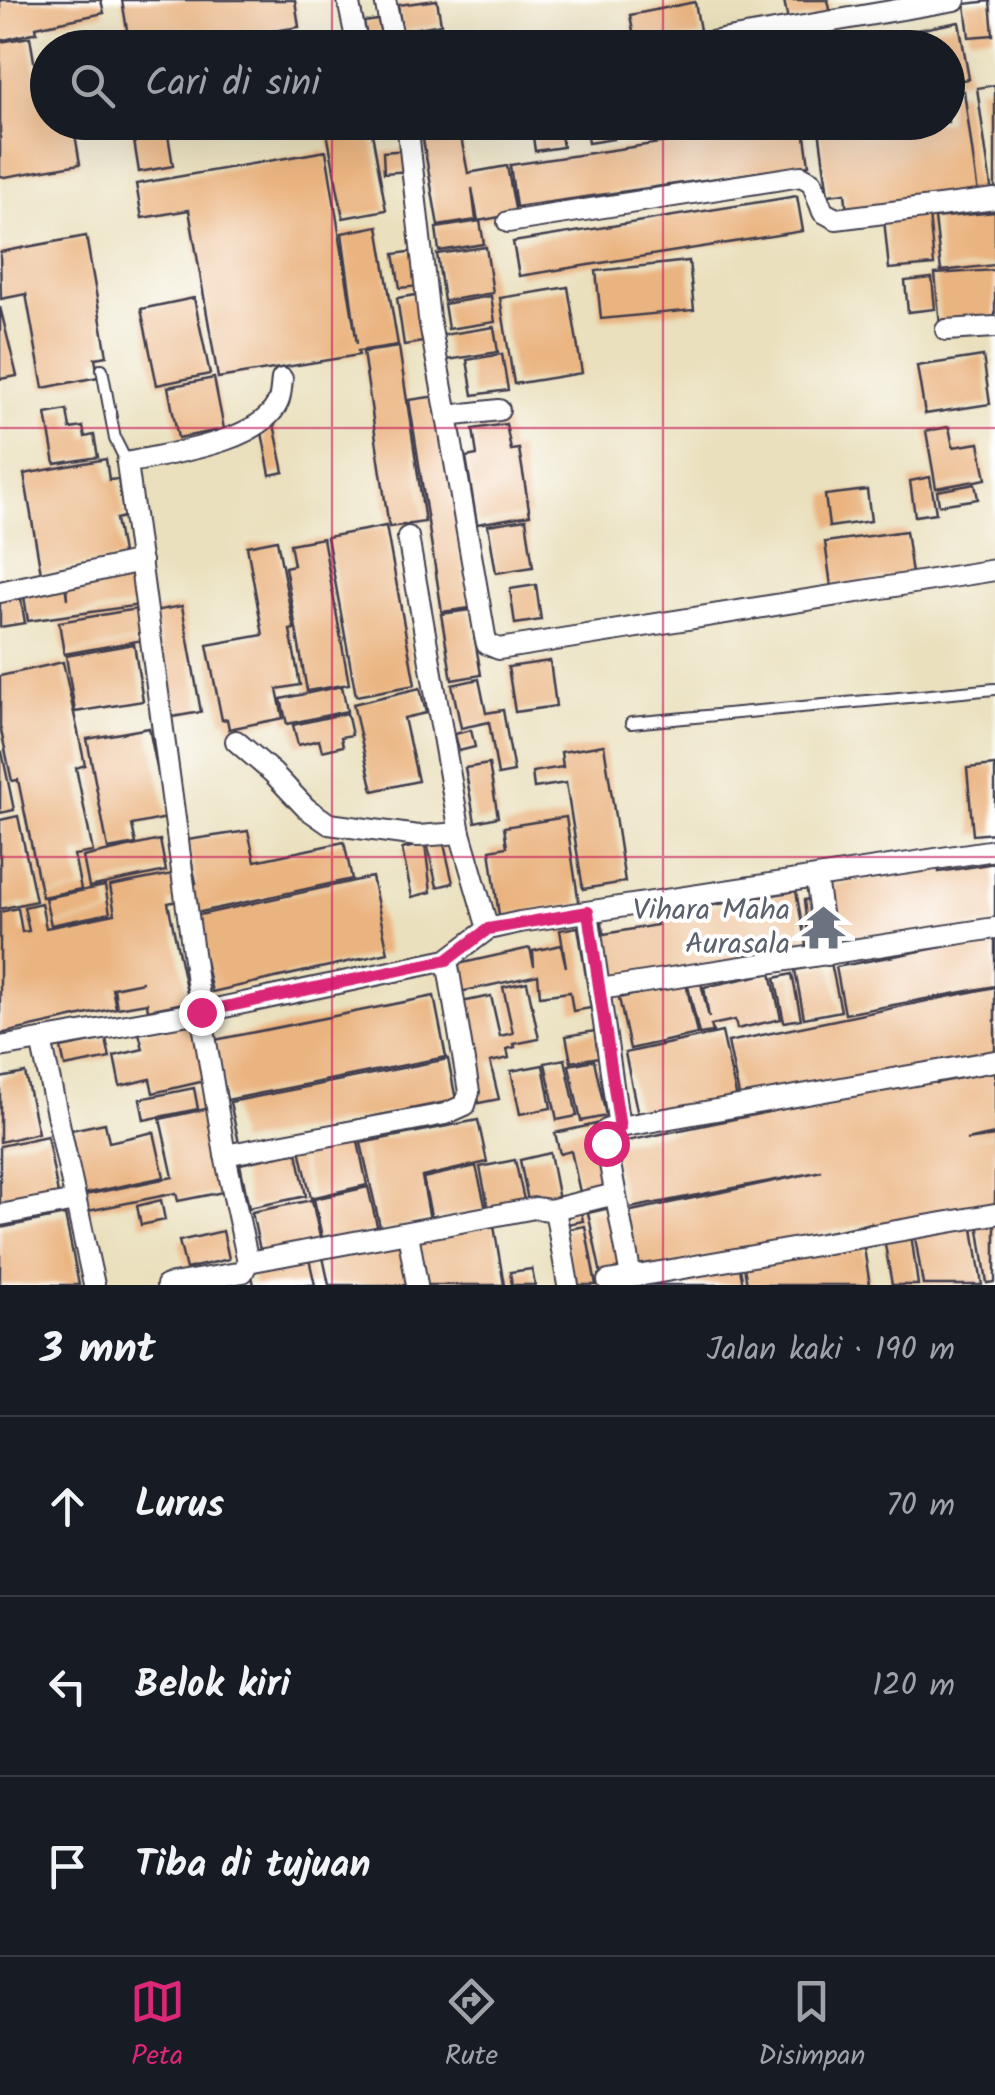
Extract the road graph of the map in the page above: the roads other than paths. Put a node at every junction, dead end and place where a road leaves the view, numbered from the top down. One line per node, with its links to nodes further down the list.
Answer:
1 (348, 0): 4 (street)
2 (385, 0): 5 (street)
3 (956, 0): 6 (street)
4 (354, 30)
5 (391, 30)
6 (781, 30)
7 (409, 140): 15 (street)
8 (995, 199): 9 (street)
9 (508, 222)
10 (995, 327): 11 (street)
11 (946, 330)
12 (102, 370): 16 (lane)
13 (282, 379): 16 (street)
14 (500, 410): 15 (street)
15 (448, 416): 19 (street)
16 (127, 462): 18 (street)
17 (408, 537): 24 (street)
18 (141, 561): 20 (street); 33 (street)
19 (995, 570)
20 (0, 592)
21 (995, 689): 22 (lane)
22 (632, 722)
23 (236, 741): 24 (street)
24 (460, 834): 29 (street)
25 (995, 850): 26 (street)
26 (816, 878): 27 (street); 30 (street)
27 (588, 912): 29 (street); 32 (street)
28 (995, 928): 30 (street)
29 (488, 929): 31 (street)
30 (827, 955): 32 (street)
31 (447, 960): 33 (street); 38 (street)
32 (600, 989): 37 (street)
33 (201, 1012): 34 (street); 38 (street)
34 (41, 1040): 35 (street); 40 (street)
35 (0, 1048)
36 (995, 1061): 37 (street)
37 (620, 1128): 39 (street)
38 (225, 1156): 45 (street)
39 (615, 1194): 41 (street); 46 (street)
40 (75, 1201): 43 (street); 48 (street)
41 (550, 1210): 44 (street); 51 (street)
42 (995, 1214): 46 (street)
43 (0, 1216)
44 (408, 1234): 45 (street); 50 (street)
45 (246, 1273): 49 (street)
46 (630, 1277): 47 (street)
47 (608, 1281)
48 (94, 1285)
49 (167, 1285)
50 (418, 1285)
51 (568, 1285)

